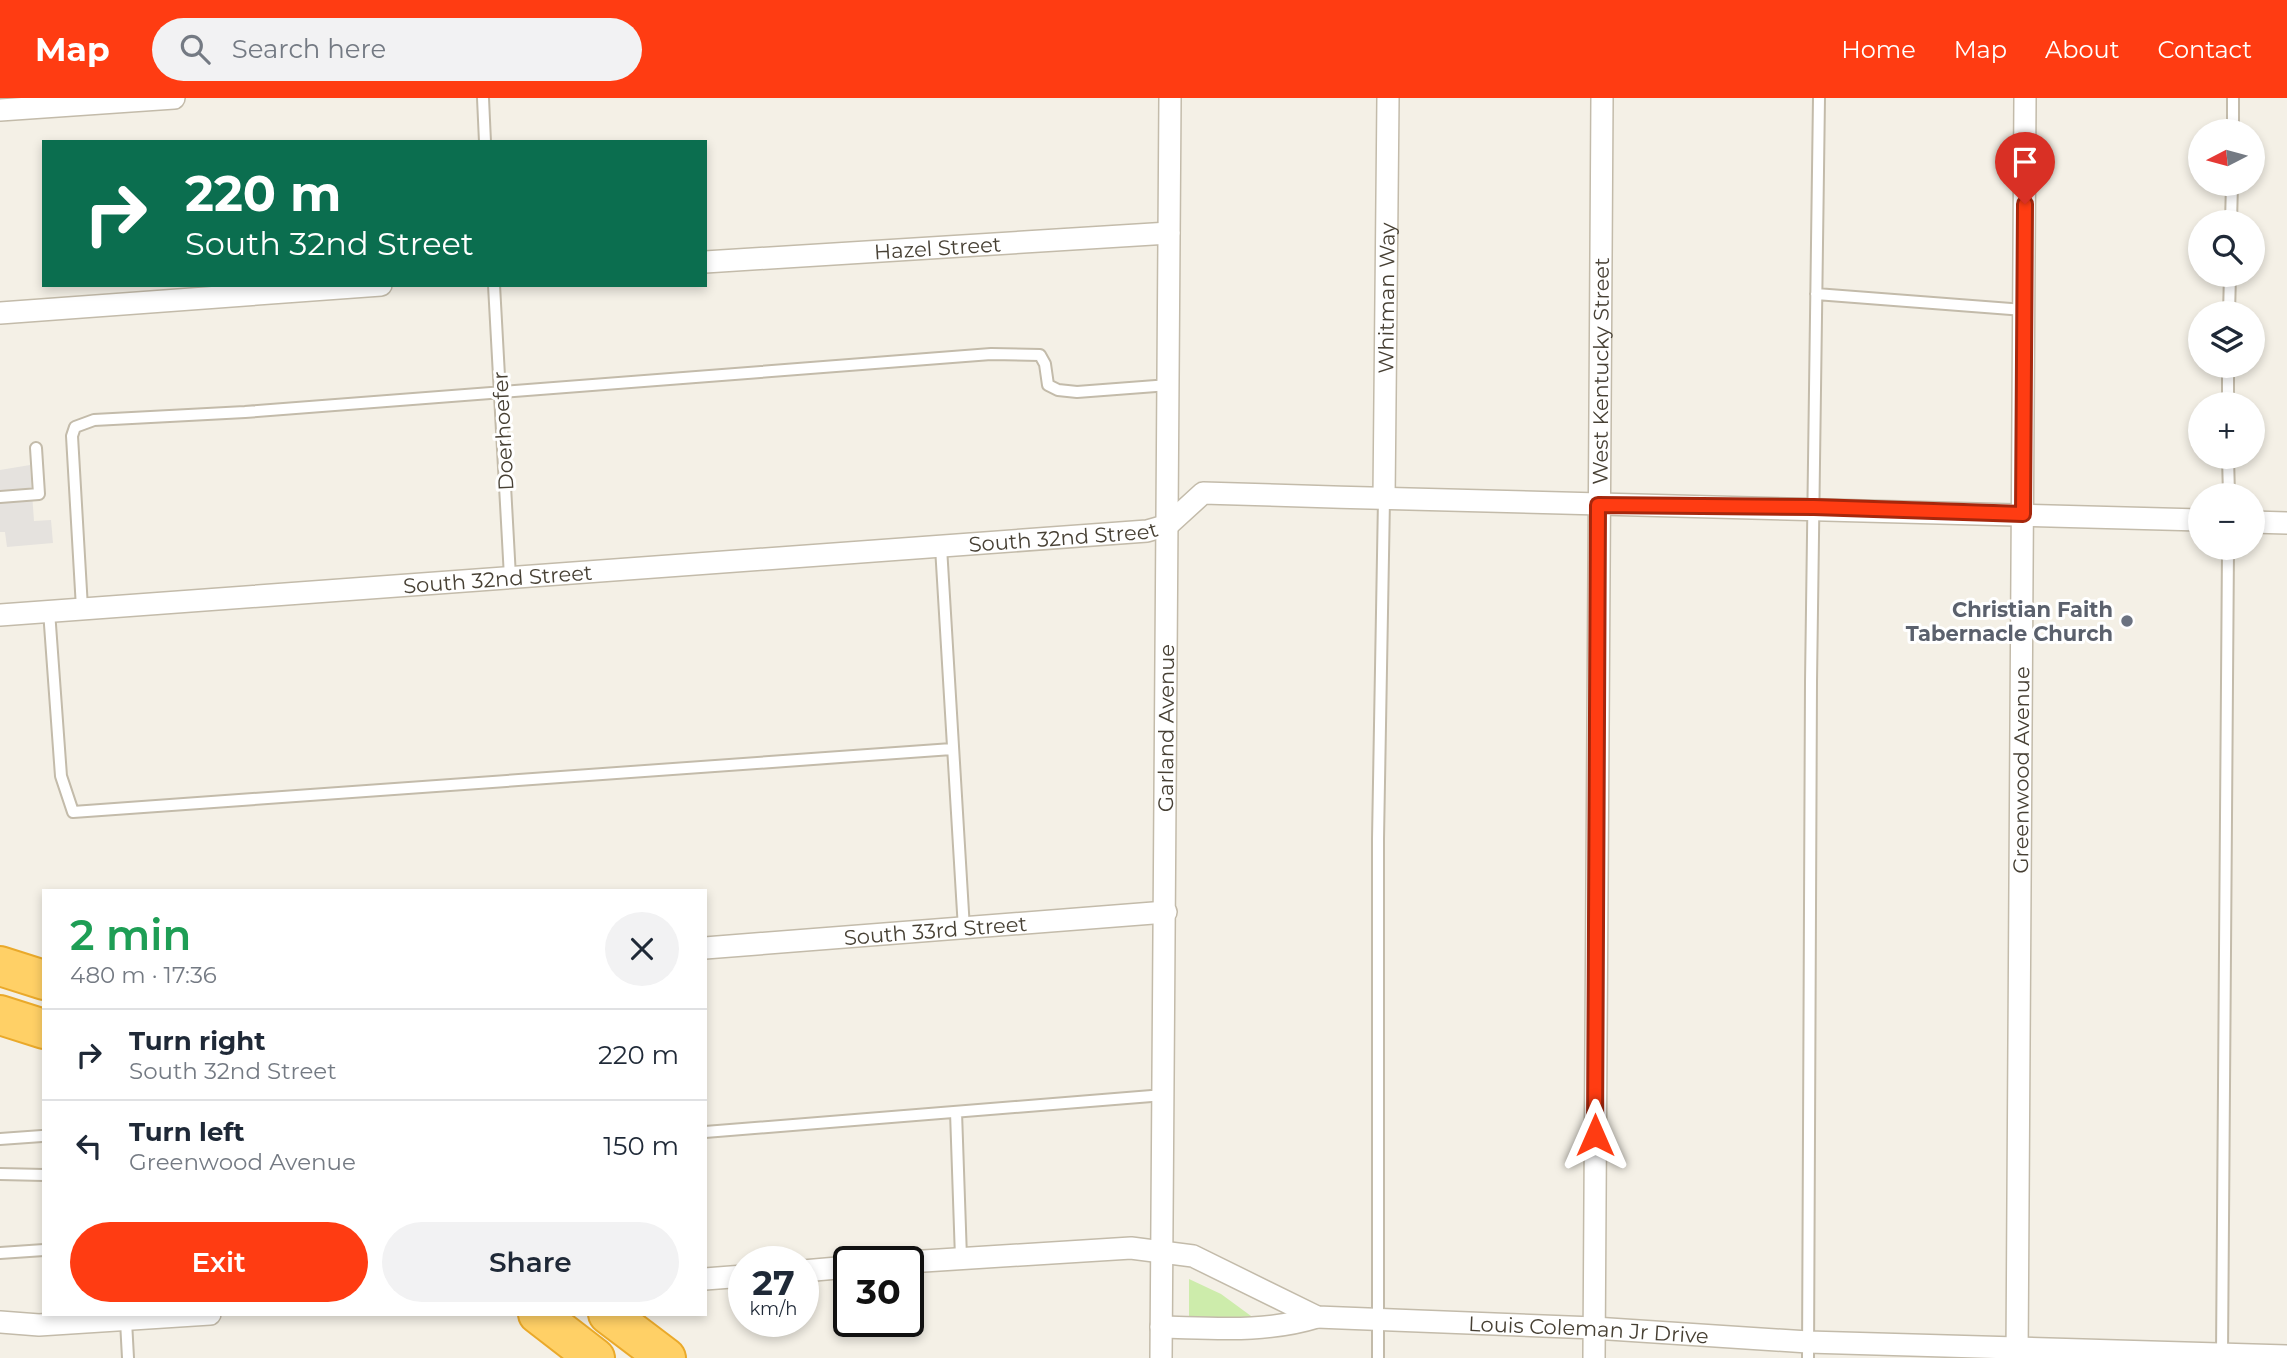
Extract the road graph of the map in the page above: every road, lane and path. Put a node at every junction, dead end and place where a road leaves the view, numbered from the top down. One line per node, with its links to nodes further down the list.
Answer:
1 (174, 98): 9 (street)
2 (483, 98): 11 (lane)
3 (1170, 98): 12 (street, Garland Avenue)
4 (1388, 98): 23 (street, Whitman Way)
5 (1602, 98): 24 (street, West Kentucky Street)
6 (1819, 98): 16 (lane)
7 (2025, 98): 17 (street, Greenwood Avenue)
8 (2233, 98): 10 (lane)
9 (0, 110)
10 (2233, 119)
11 (485, 140)
12 (1169, 233): 13 (street, Hazel Street); 19 (street, Garland Avenue)
13 (707, 262)
14 (353, 287): 18 (street)
15 (494, 287): 20 (lane, Doerhoefer)
16 (1816, 294): 17 (lane); 25 (lane)
17 (2024, 310): 26 (street, Greenwood Avenue)
18 (0, 313)
19 (1169, 385): 20 (lane); 30 (street, Garland Avenue)
20 (501, 391): 33 (lane, Doerhoefer); 34 (lane)
21 (36, 449): 22 (lane)
22 (0, 498)
23 (1384, 499): 24 (street, South 32nd Street); 30 (street, South 32nd Street); 65 (lane)
24 (1598, 505): 25 (street, South 32nd Street); 68 (street, West Kentucky Street)
25 (1814, 507): 26 (street, South 32nd Street); 69 (lane)
26 (2023, 514): 27 (street, South 32nd Street); 70 (street, Greenwood Avenue)
27 (2188, 520)
28 (2265, 522): 29 (street)
29 (2287, 523)
30 (1168, 525): 31 (street, South 32nd Street); 38 (street, Garland Avenue)
31 (941, 547): 33 (street, South 32nd Street); 37 (lane)
32 (2228, 560): 72 (lane)
33 (510, 577): 34 (street, South 32nd Street)
34 (82, 608): 35 (street, South 32nd Street)
35 (49, 611): 36 (street, South 32nd Street); 37 (lane)
36 (0, 615)
37 (952, 749): 39 (lane)
38 (1166, 912): 39 (street, South 33rd Street); 45 (street, Garland Avenue)
39 (964, 929): 40 (street, South 33rd Street)
40 (707, 948)
41 (0, 966): 42 (highway)
42 (42, 979)
43 (0, 1015): 44 (highway)
44 (42, 1028)
45 (1164, 1095): 46 (lane); 53 (street, Garland Avenue)
46 (956, 1112): 47 (lane); 55 (lane)
47 (707, 1132)
48 (42, 1136): 49 (lane)
49 (0, 1139)
50 (0, 1174): 51 (lane)
51 (42, 1175)
52 (42, 1251): 54 (lane)
53 (1161, 1251): 55 (street, Louis Coleman Jr Drive); 61 (street, Louis Coleman Jr Drive); 67 (street, Garland Avenue)
54 (0, 1253)
55 (961, 1258): 56 (street, Louis Coleman Jr Drive)
56 (924, 1261)
57 (728, 1277): 58 (street)
58 (707, 1279)
59 (186, 1316): 64 (street)
60 (610, 1316): 75 (highway)
61 (1317, 1317): 65 (street, Louis Coleman Jr Drive); 67 (street)
62 (66, 1319): 64 (street); 66 (street)
63 (545, 1320): 74 (highway)
64 (125, 1321): 73 (lane)
65 (1378, 1321): 68 (street, Louis Coleman Jr Drive); 77 (lane)
66 (0, 1322)
67 (1161, 1327): 76 (street, Garland Avenue)
68 (1594, 1328): 69 (street, Louis Coleman Jr Drive); 78 (street, West Kentucky Street)
69 (1808, 1350): 70 (street, Louis Coleman Jr Drive)
70 (2017, 1353): 72 (street, Louis Coleman Jr Drive)
71 (2287, 1356): 72 (street, Louis Coleman Jr Drive)
72 (2222, 1357)
73 (128, 1358)
74 (595, 1358)
75 (666, 1358)
76 (1161, 1358)
77 (1377, 1358)
78 (1594, 1358)

